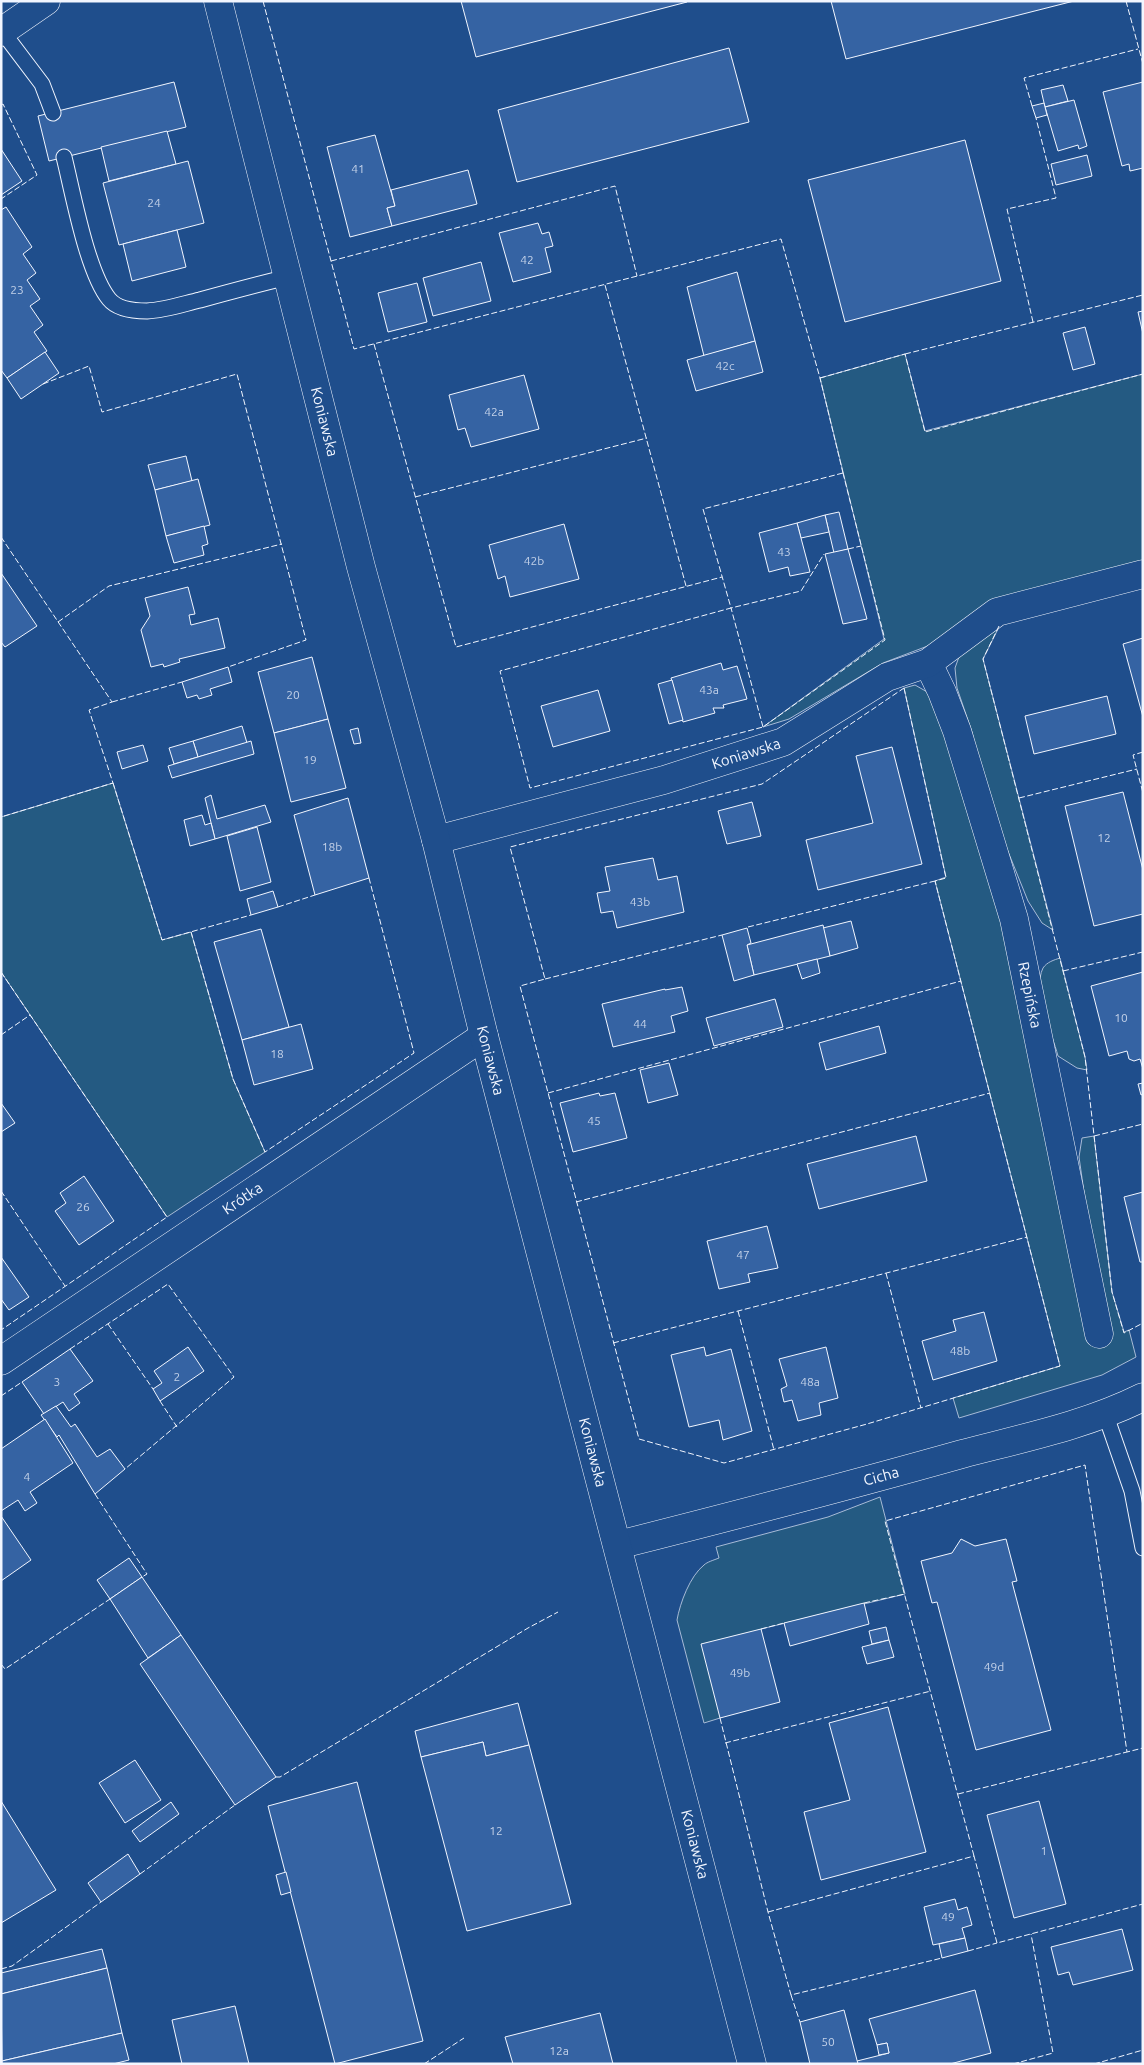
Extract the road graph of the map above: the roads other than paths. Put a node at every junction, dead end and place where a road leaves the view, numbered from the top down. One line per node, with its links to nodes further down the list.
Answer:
1 (46, 1): 3 (street)
2 (218, 1): 6 (street, Koniawska)
3 (2, 32): 4 (lane)
4 (53, 113)
5 (64, 157): 6 (lane)
6 (288, 277): 9 (street, Koniawska)
7 (1143, 574): 8 (street, Koniawska)
8 (928, 663): 9 (street, Koniawska); 11 (street, Rzepińska)
9 (436, 840): 10 (street, Koniawska)
10 (484, 1036): 12 (street, Krótka); 15 (street, Koniawska)
11 (1099, 1334)
12 (1, 1361)
13 (1143, 1397): 14 (street, Cicha)
14 (1105, 1413): 15 (street, Cicha); 16 (lane)
15 (618, 1545): 17 (street, Koniawska)
16 (1143, 1548)
17 (752, 2064)

